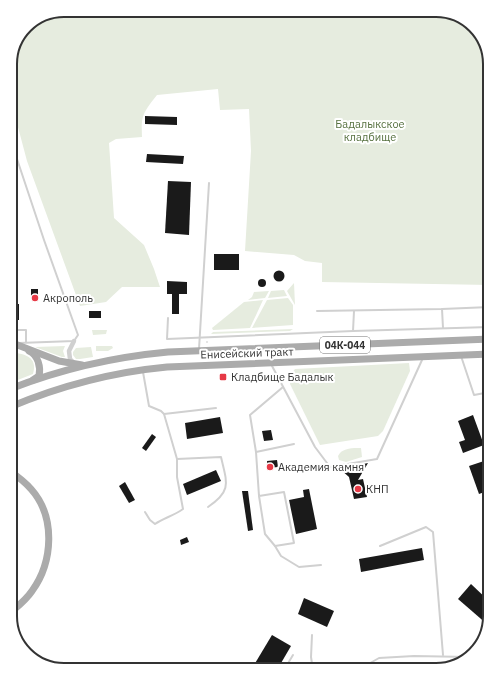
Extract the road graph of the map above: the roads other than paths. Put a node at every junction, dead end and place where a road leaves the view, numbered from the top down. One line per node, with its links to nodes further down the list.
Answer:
1 (17, 159): 14 (lane)
2 (209, 183): 12 (lane)
3 (483, 307): 4 (lane)
4 (442, 309): 6 (lane); 9 (lane)
5 (317, 311): 6 (lane)
6 (354, 311): 11 (lane)
7 (168, 318): 12 (lane)
8 (483, 327): 9 (lane)
9 (443, 328): 11 (lane)
10 (17, 330): 15 (lane)
11 (352, 331): 12 (lane)
12 (199, 339): 19 (lane)
13 (483, 339): 19 (main road, Енисейский тракт / 04К-044)
14 (74, 341): 15 (lane); 24 (street)
15 (27, 342): 16 (lane)
16 (17, 343)
17 (17, 346): 24 (main road)
18 (17, 346): 28 (main road)
19 (199, 351): 25 (main road, Енисейский тракт / 04К-044); 26 (main road)
20 (483, 354): 21 (main road, Енисейский тракт / 04К-044)
21 (461, 355): 22 (main road, Енисейский тракт / 04К-044); 31 (lane)
22 (423, 356): 23 (main road, Енисейский тракт / 04К-044); 30 (lane)
23 (270, 363): 26 (main road, Енисейский тракт / 04К-044); 30 (lane)
24 (75, 364): 25 (main road)
25 (85, 366): 28 (main road, Енисейский тракт / 04К-044)
26 (199, 366): 27 (main road, Енисейский тракт / 04К-044)
27 (142, 369): 32 (main road, Енисейский тракт / 04К-044); 34 (lane)
28 (30, 382): 29 (main road, Енисейский тракт / 04К-044)
29 (17, 387)
30 (283, 387): 36 (lane)
31 (483, 393)
32 (17, 404)
33 (216, 408): 34 (lane)
34 (164, 414): 37 (lane)
35 (294, 444): 36 (lane)
36 (256, 452): 39 (lane)
37 (177, 459): 40 (lane); 41 (lane)
38 (17, 477): 45 (main road)
39 (259, 496): 42 (lane); 42 (lane)
40 (208, 507)
41 (146, 512)
42 (275, 546): 44 (lane)
43 (380, 546): 48 (lane)
44 (321, 565)
45 (17, 607)
46 (312, 635): 51 (lane)
47 (293, 655): 50 (lane)
48 (443, 655): 49 (lane); 52 (lane)
49 (460, 656)
50 (288, 663)
51 (312, 663)
52 (370, 663)

